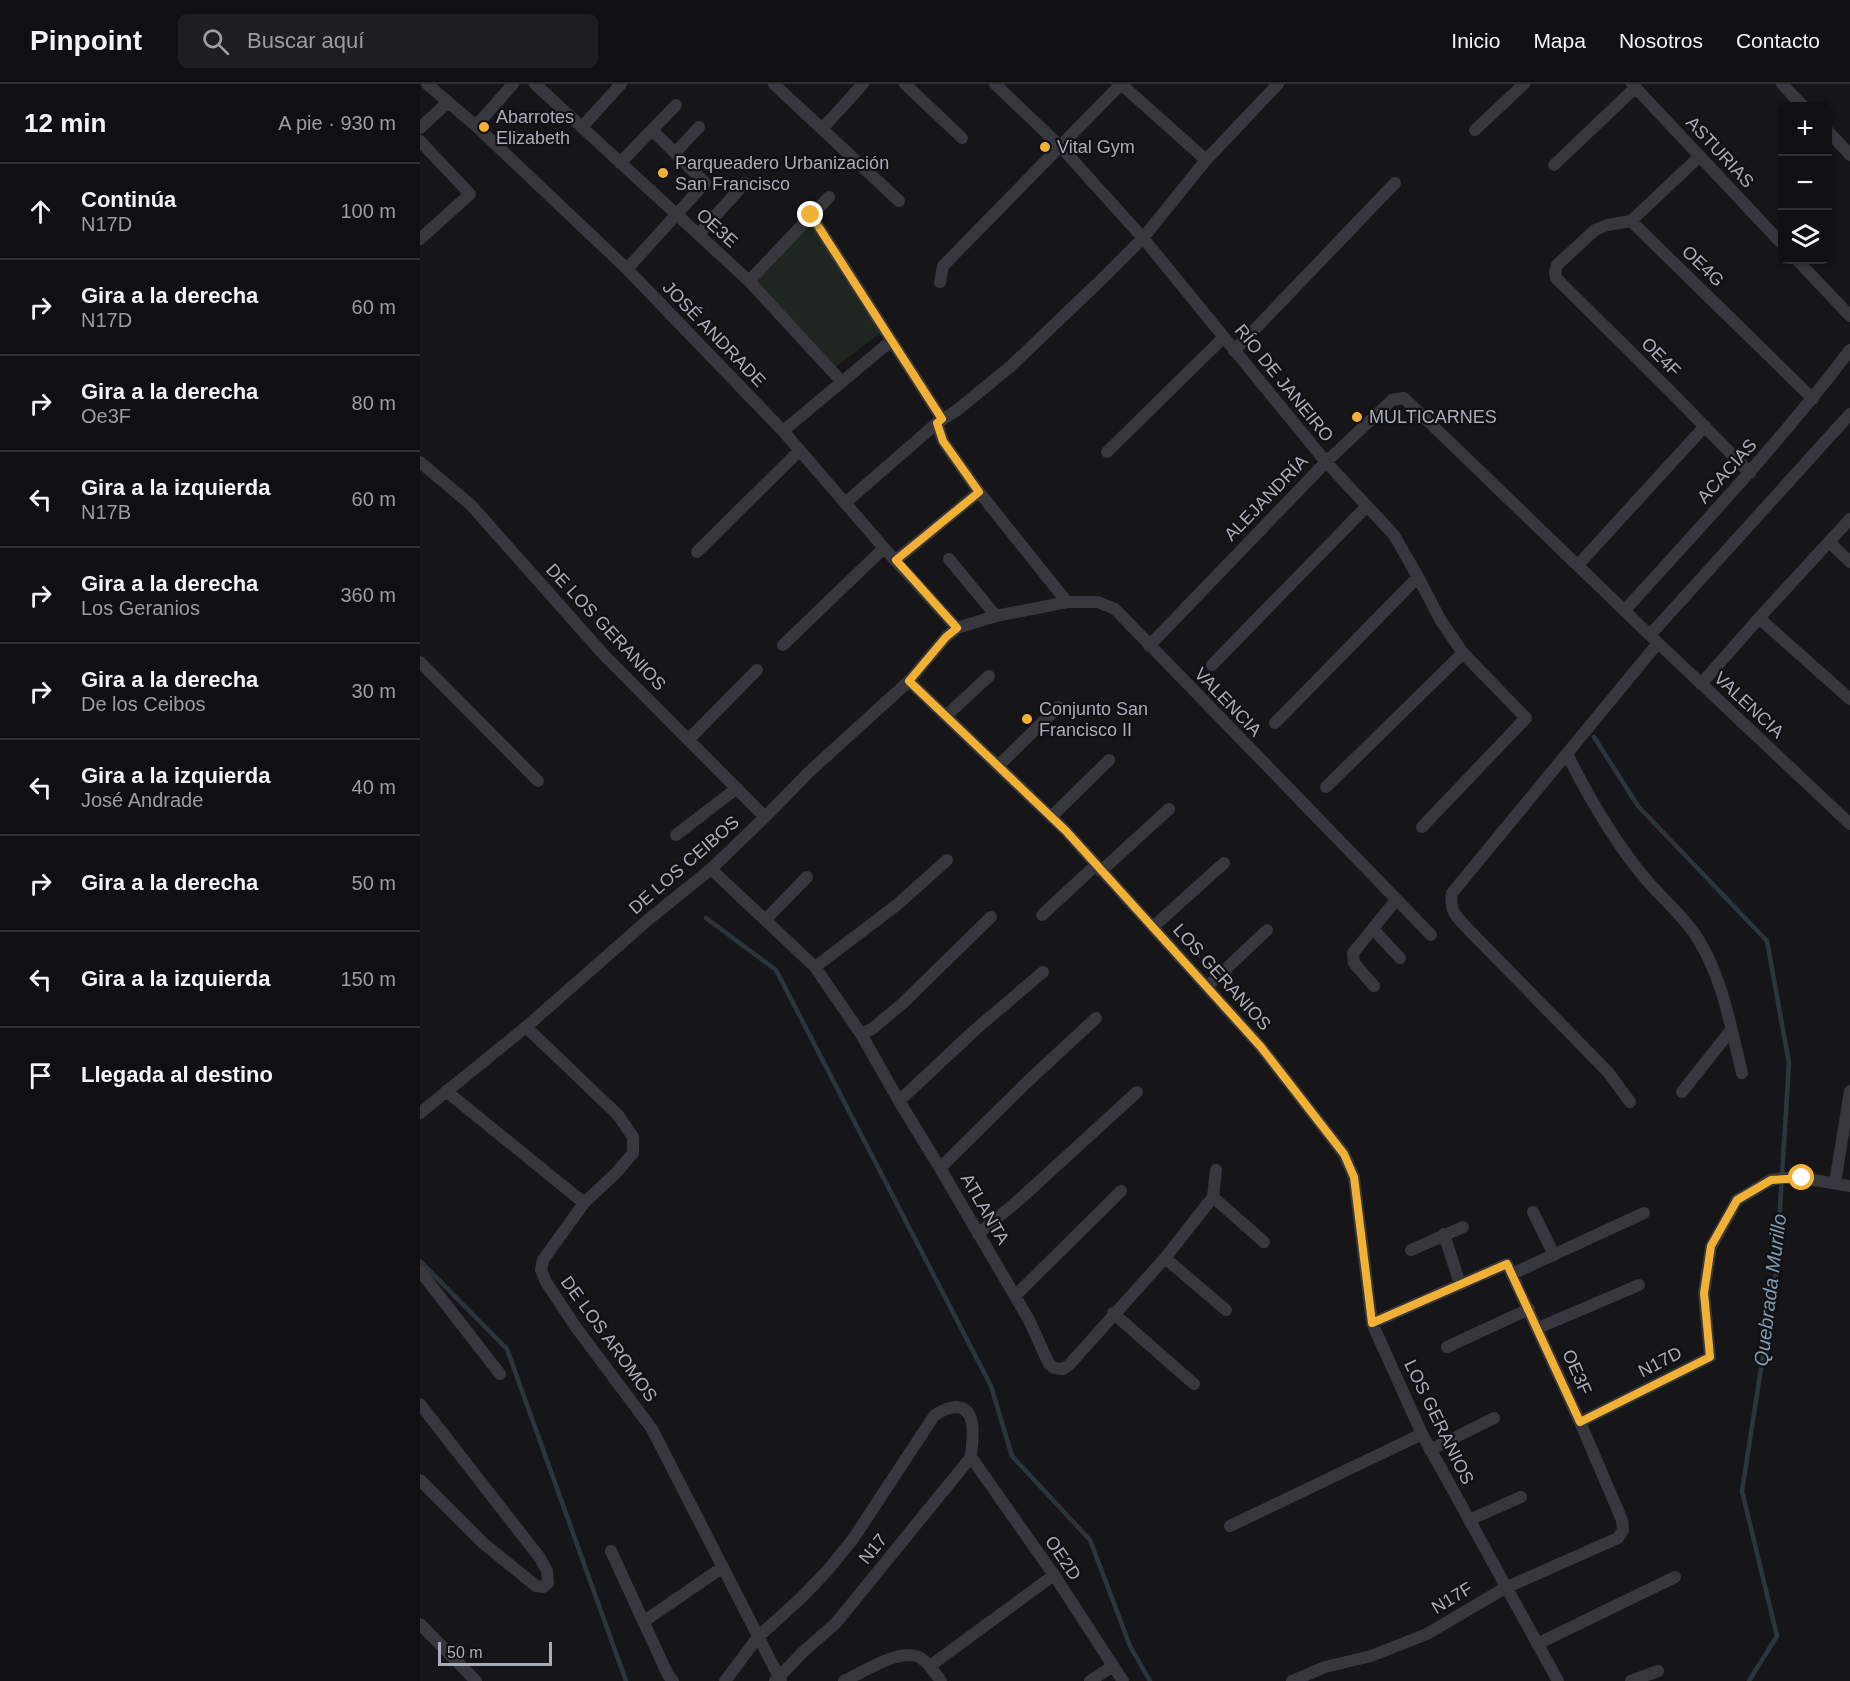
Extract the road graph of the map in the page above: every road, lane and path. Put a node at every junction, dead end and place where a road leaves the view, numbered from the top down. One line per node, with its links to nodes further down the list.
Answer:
1 (427, 84): 14 (street, JOSÉ ANDRADE)
2 (513, 84): 17 (street)
3 (535, 84): 20 (street, OE3E)
4 (621, 84): 20 (street)
5 (774, 84): 21 (street)
6 (863, 84): 21 (street)
7 (905, 84): 25 (street)
8 (995, 84): 27 (street, RÍO DE JANEIRO)
9 (1121, 84): 27 (street); 31 (street)
10 (1278, 84): 31 (street)
11 (1524, 84): 23 (street)
12 (1782, 84): 15 (street)
13 (1634, 86): 30 (street, ASTURIAS); 33 (street)
14 (448, 102): 17 (street, JOSÉ ANDRADE); 19 (street)
15 (1799, 102)
16 (676, 105): 22 (street)
17 (476, 126): 46 (street, JOSÉ ANDRADE)
18 (699, 127): 28 (street)
19 (420, 128)
20 (582, 128): 32 (street, OE3E)
21 (822, 129): 37 (street)
22 (652, 130): 28 (street); 32 (street)
23 (1475, 130)
24 (1832, 137): 29 (street)
25 (962, 138)
26 (420, 141): 43 (street)
27 (1060, 146): 42 (street, RÍO DE JANEIRO); 48 (street)
28 (675, 153): 38 (street)
29 (1850, 155)
30 (1700, 156): 40 (street); 44 (street, ASTURIAS)
31 (1206, 160): 42 (street)
32 (620, 163): 38 (street, OE3E)
33 (1554, 165)
34 (746, 183): 41 (street)
35 (1395, 183): 53 (street)
36 (828, 197): 39 (street)
37 (899, 201)
38 (675, 214): 41 (street, OE3E); 46 (street)
39 (811, 215): 47 (street); 51 (street)
40 (1631, 221): 55 (street, OE4G); 58 (street, OE4F)
41 (699, 234): 47 (street, OE3E)
42 (1143, 238): 50 (street, RÍO DE JANEIRO); 57 (street)
43 (420, 239)
44 (1778, 240)
45 (1801, 264): 49 (street)
46 (627, 269): 59 (street, JOSÉ ANDRADE)
47 (749, 281): 54 (street, OE3E)
48 (939, 282)
49 (1850, 316)
50 (1223, 338): 53 (street, RÍO DE JANEIRO); 61 (street)
51 (891, 341): 54 (street); 57 (street)
52 (1850, 350): 55 (street, ACACIAS)
53 (1234, 351): 63 (street, RÍO DE JANEIRO)
54 (842, 382): 59 (street)
55 (1813, 399): 64 (street, ACACIAS)
56 (1850, 414): 82 (street)
57 (940, 421): 65 (street); 66 (street)
58 (1705, 426): 64 (street, OE4F); 75 (street)
59 (783, 431): 60 (street, JOSÉ ANDRADE)
60 (800, 451): 66 (street, JOSÉ ANDRADE); 71 (street)
61 (1107, 452)
62 (420, 462): 96 (street, DE LOS GERANIOS)
63 (1326, 462): 67 (street, RÍO DE JANEIRO); 75 (street, ALEJANDRÍA); 84 (street, ALEJANDRÍA)
64 (1750, 473): 78 (street, ACACIAS)
65 (979, 492): 73 (street); 77 (street)
66 (845, 503): 70 (street, JOSÉ ANDRADE)
67 (1367, 506): 76 (street, RÍO DE JANEIRO); 87 (street)
68 (1850, 519): 69 (street)
69 (1830, 543): 74 (street); 80 (street)
70 (884, 548): 73 (street, JOSÉ ANDRADE); 83 (street)
71 (697, 552)
72 (949, 559): 79 (street)
73 (896, 560): 81 (street, JOSÉ ANDRADE)
74 (1850, 562)
75 (1578, 565): 78 (street, ALEJANDRÍA)
76 (1418, 577): 85 (street, RÍO DE JANEIRO); 95 (street)
77 (1067, 602): 79 (street, VALENCIA); 84 (street, VALENCIA)
78 (1625, 610): 82 (street, VALENCIA)
79 (996, 616): 81 (street, VALENCIA)
80 (1759, 618): 91 (street); 92 (street)
81 (957, 628): 90 (street, DE LOS CEIBOS)
82 (1654, 639): 91 (street, VALENCIA); 97 (street)
83 (783, 645)
84 (1149, 646): 114 (street, VALENCIA)
85 (1463, 653): 101 (street); 107 (street, RÍO DE JANEIRO)
86 (420, 662): 100 (street)
87 (1212, 665)
88 (757, 670): 96 (street)
89 (989, 676): 94 (street)
90 (909, 681): 94 (street, LOS GERANIOS); 104 (street, DE LOS CEIBOS)
91 (1701, 684): 106 (street, VALENCIA)
92 (1850, 699)
93 (1058, 707): 99 (street)
94 (946, 716): 99 (street, LOS GERANIOS)
95 (1275, 723)
96 (689, 739): 102 (street, DE LOS GERANIOS)
97 (1567, 754): 129 (street); 137 (street)
98 (1109, 760): 105 (street)
99 (998, 766): 105 (street, LOS GERANIOS)
100 (538, 781)
101 (1326, 787)
102 (737, 788): 104 (street, DE LOS GERANIOS); 108 (street)
103 (1169, 809): 111 (street)
104 (765, 817): 112 (street, DE LOS CEIBOS)
105 (1051, 818): 111 (street, LOS GERANIOS)
106 (1850, 824)
107 (1422, 827)
108 (676, 835)
109 (947, 860): 123 (street)
110 (1224, 864): 118 (street)
111 (1099, 868): 115 (street); 118 (street, LOS GERANIOS)
112 (711, 869): 117 (street, ATLANTA); 128 (street, DE LOS CEIBOS)
113 (807, 877): 117 (street)
114 (1396, 900): 119 (street); 121 (street, VALENCIA)
115 (1042, 915)
116 (991, 917): 130 (street)
117 (765, 920): 123 (street, ATLANTA)
118 (1154, 927): 126 (street, LOS GERANIOS)
119 (1373, 929): 122 (street); 125 (street)
120 (1267, 930): 126 (street)
121 (1431, 935)
122 (1400, 958)
123 (815, 967): 130 (street, ATLANTA)
124 (1043, 972): 136 (street)
125 (1374, 986)
126 (1207, 987): 163 (street, LOS GERANIOS)
127 (1096, 1018): 139 (street)
128 (526, 1026): 132 (street, DE LOS CEIBOS); 145 (street, DE LOS AROMOS)
129 (1731, 1030): 131 (street); 135 (street)
130 (861, 1034): 136 (street, ATLANTA)
131 (1742, 1073)
132 (446, 1091): 138 (street, DE LOS CEIBOS); 145 (street)
133 (1850, 1091): 141 (street)
134 (1137, 1092): 149 (street)
135 (1683, 1092)
136 (898, 1101): 139 (street, ATLANTA)
137 (1630, 1102)
138 (420, 1113)
139 (940, 1168): 149 (street, ATLANTA)
140 (1216, 1170): 144 (street)
141 (1835, 1183): 142 (street); 170 (street, N17D)
142 (1850, 1186)
143 (1121, 1191): 159 (street)
144 (1213, 1197): 151 (street); 154 (street, ATLANTA)
145 (584, 1203): 180 (street, DE LOS AROMOS)
146 (1533, 1212): 153 (street)
147 (1644, 1213): 153 (street)
148 (1463, 1227): 150 (street)
149 (978, 1234): 159 (street, ATLANTA)
150 (1444, 1234): 152 (street); 157 (street)
151 (1264, 1242)
152 (1411, 1250)
153 (1554, 1255): 155 (street)
154 (1165, 1258): 161 (street); 162 (street, ATLANTA)
155 (1510, 1269): 157 (street); 160 (street, OE3F)
156 (420, 1271): 166 (street)
157 (1460, 1284): 163 (street)
158 (1639, 1285): 164 (street)
159 (1015, 1296): 162 (street, ATLANTA)
160 (1529, 1309): 164 (street, OE3F); 165 (street)
161 (1226, 1310)
162 (1113, 1313): 167 (street)
163 (1372, 1323): 171 (street, LOS GERANIOS)
164 (1538, 1328): 170 (street, OE3F)
165 (1447, 1347)
166 (500, 1374)
167 (1194, 1384)
168 (420, 1404): 174 (street)
169 (1494, 1418): 172 (street)
170 (1580, 1422): 178 (street, OE3F)
171 (1422, 1434): 172 (street, LOS GERANIOS); 177 (street)
172 (1430, 1450): 176 (street, LOS GERANIOS)
173 (971, 1456): 181 (street, OE2D); 186 (street); 191 (street, N17)
174 (420, 1480)
175 (1521, 1497): 176 (street)
176 (1469, 1520): 183 (street, LOS GERANIOS)
177 (1230, 1526)
178 (1623, 1530): 183 (street, N17F)
179 (611, 1551): 184 (street)
180 (723, 1568): 184 (street); 186 (street, DE LOS AROMOS)
181 (1054, 1575): 188 (street, OE2D); 189 (street)
182 (1675, 1577): 187 (street)
183 (1505, 1588): 187 (street, LOS GERANIOS); 199 (street, N17F)
184 (643, 1622): 193 (street)
185 (420, 1624): 192 (street)
186 (758, 1636): 191 (street, DE LOS AROMOS); 194 (street)
187 (1537, 1644): 200 (street, LOS GERANIOS)
188 (1113, 1665): 197 (street); 198 (street, OE2D)
189 (930, 1666): 195 (street); 196 (street)
190 (1658, 1671): 201 (street)
191 (778, 1680)
192 (476, 1681)
193 (673, 1681)
194 (725, 1681)
195 (844, 1681)
196 (941, 1681)
197 (1090, 1681)
198 (1123, 1681)
199 (1292, 1681)
200 (1558, 1681)
201 (1631, 1681)

